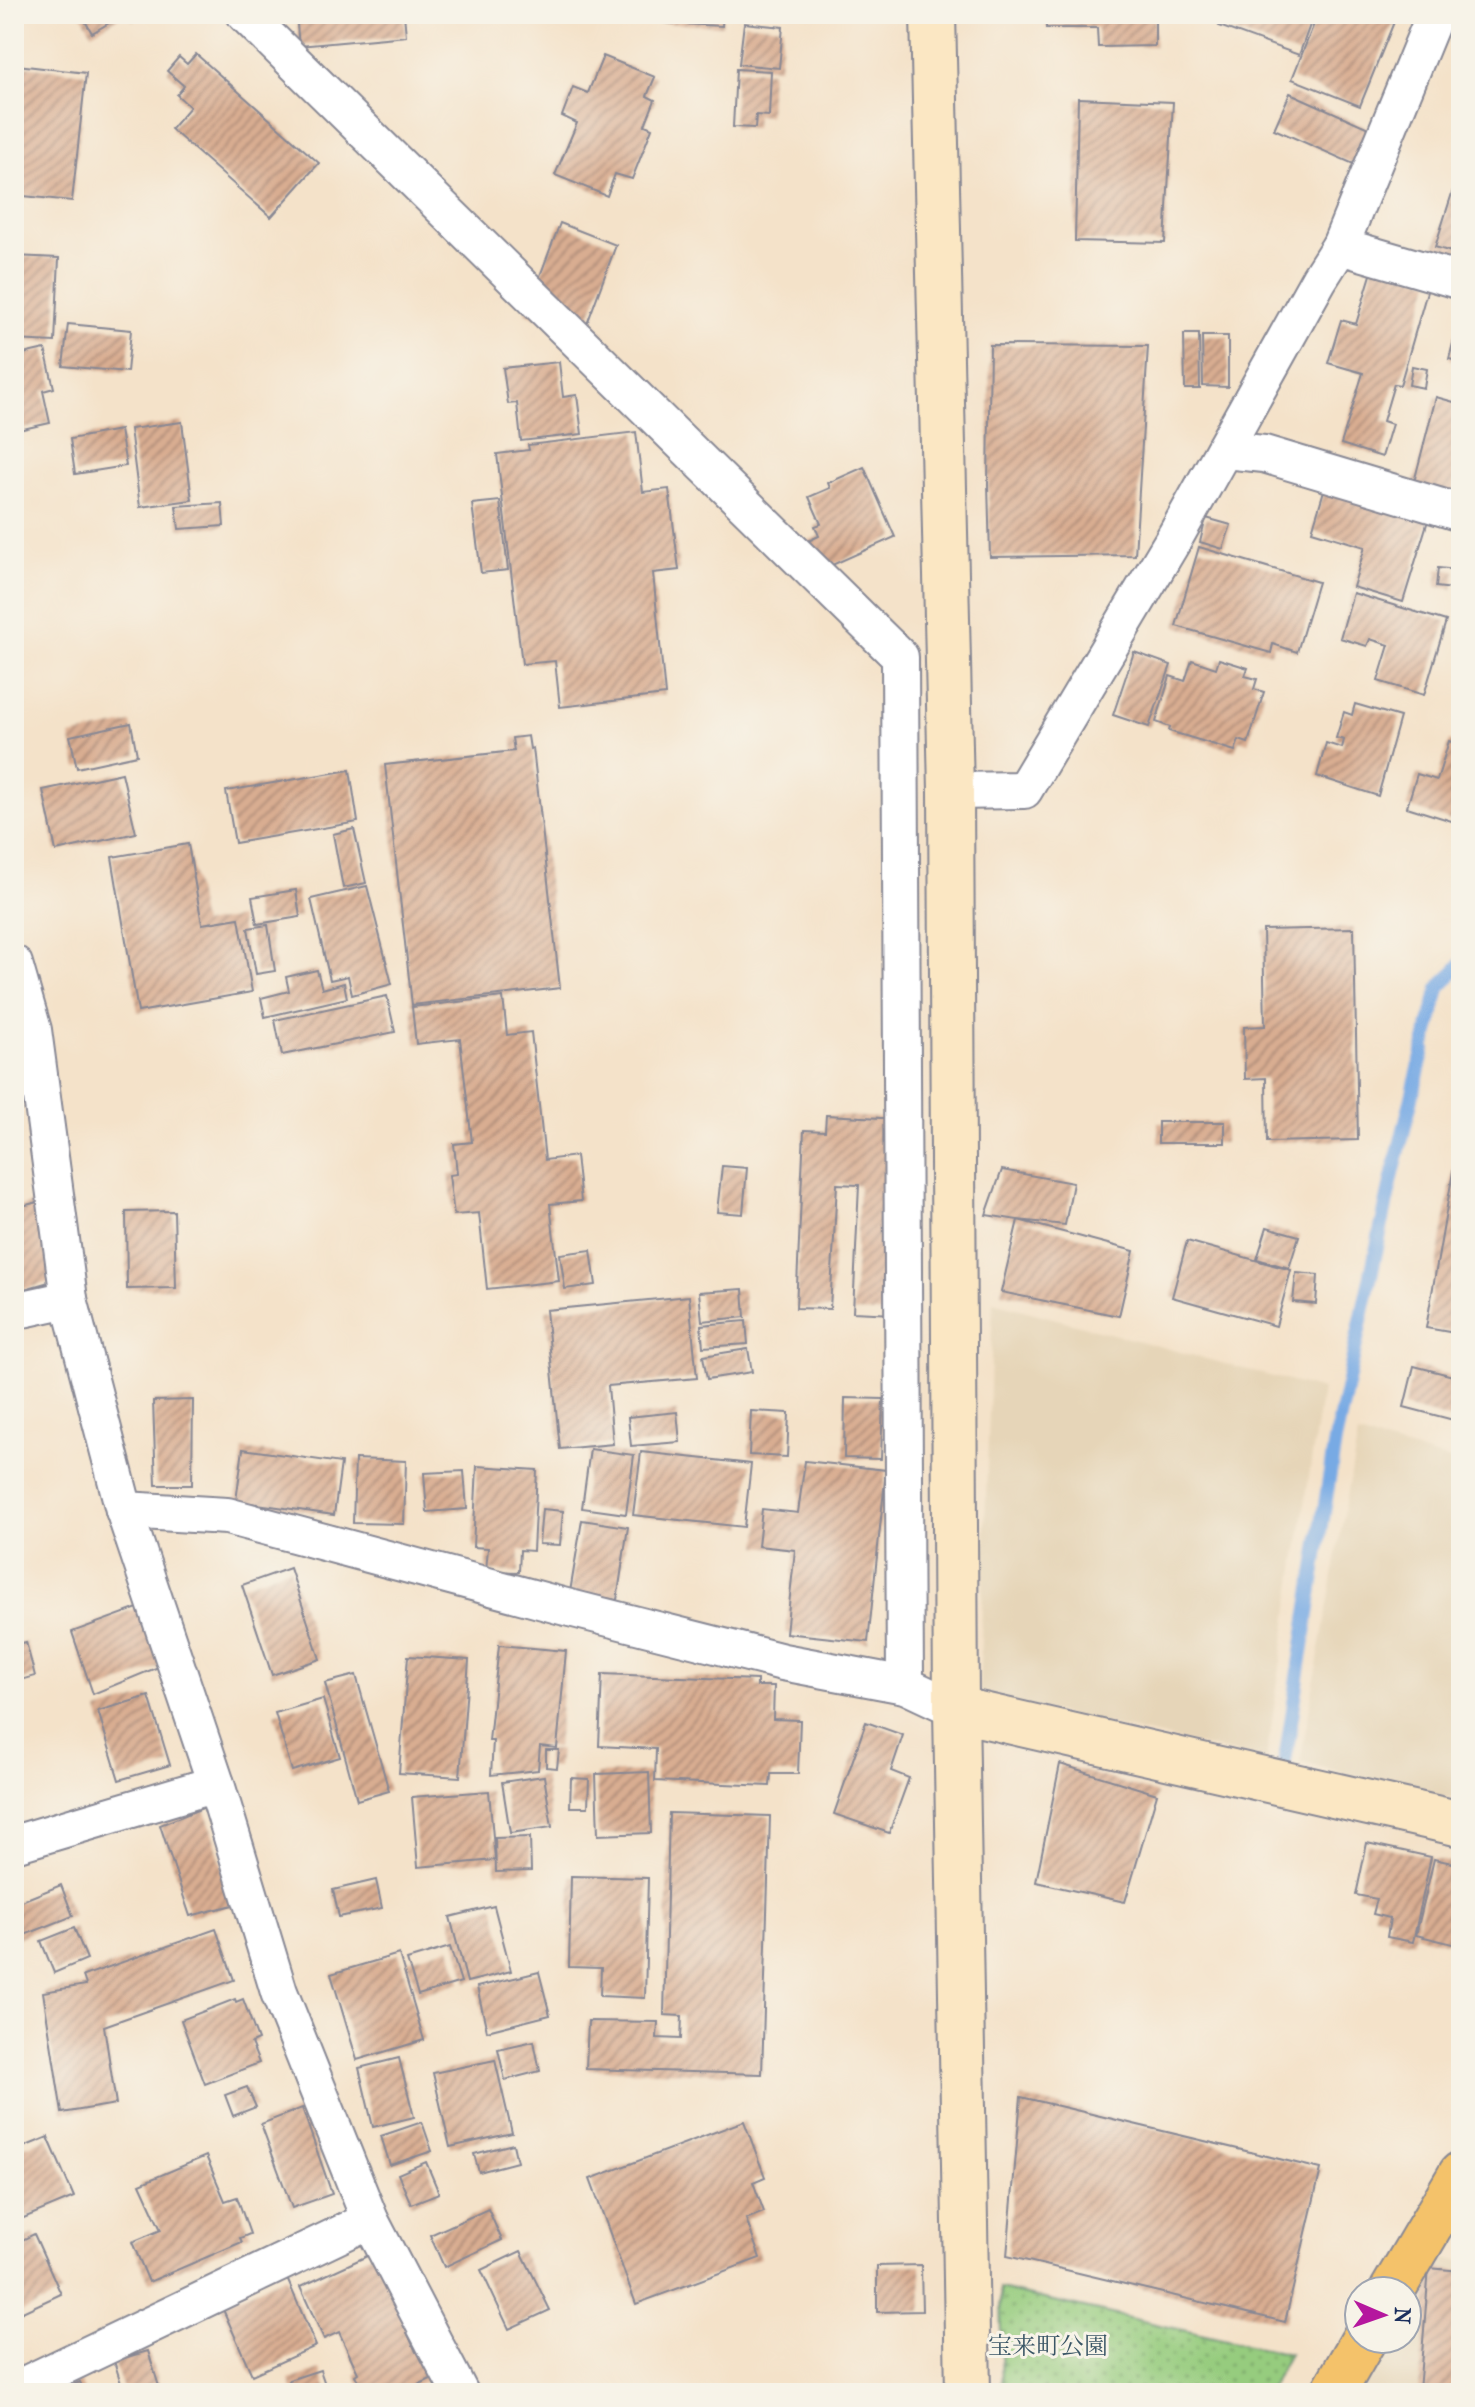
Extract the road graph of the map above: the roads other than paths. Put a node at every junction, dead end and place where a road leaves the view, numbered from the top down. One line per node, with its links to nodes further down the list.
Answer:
1 (245, 14): 13 (street)
2 (933, 14): 8 (street)
3 (1435, 14): 4 (street)
4 (1340, 246): 5 (street); 6 (street)
5 (1461, 281)
6 (1224, 450): 7 (street); 8 (street)
7 (1461, 513)
8 (951, 791): 14 (street)
9 (14, 964): 10 (street)
10 (69, 1299): 11 (street); 12 (street)
11 (14, 1311)
12 (124, 1510): 13 (street); 15 (street)
13 (905, 1685): 14 (street)
14 (956, 1709): 16 (street); 24 (street)
15 (216, 1784): 17 (street); 19 (street)
16 (1461, 1824)
17 (14, 1844)
18 (1461, 2174): 20 (highway)
19 (370, 2220): 22 (street); 23 (street)
20 (1401, 2275)
21 (1355, 2355): 25 (highway)
22 (14, 2390)
23 (460, 2393)
24 (968, 2393)
25 (1333, 2393)

